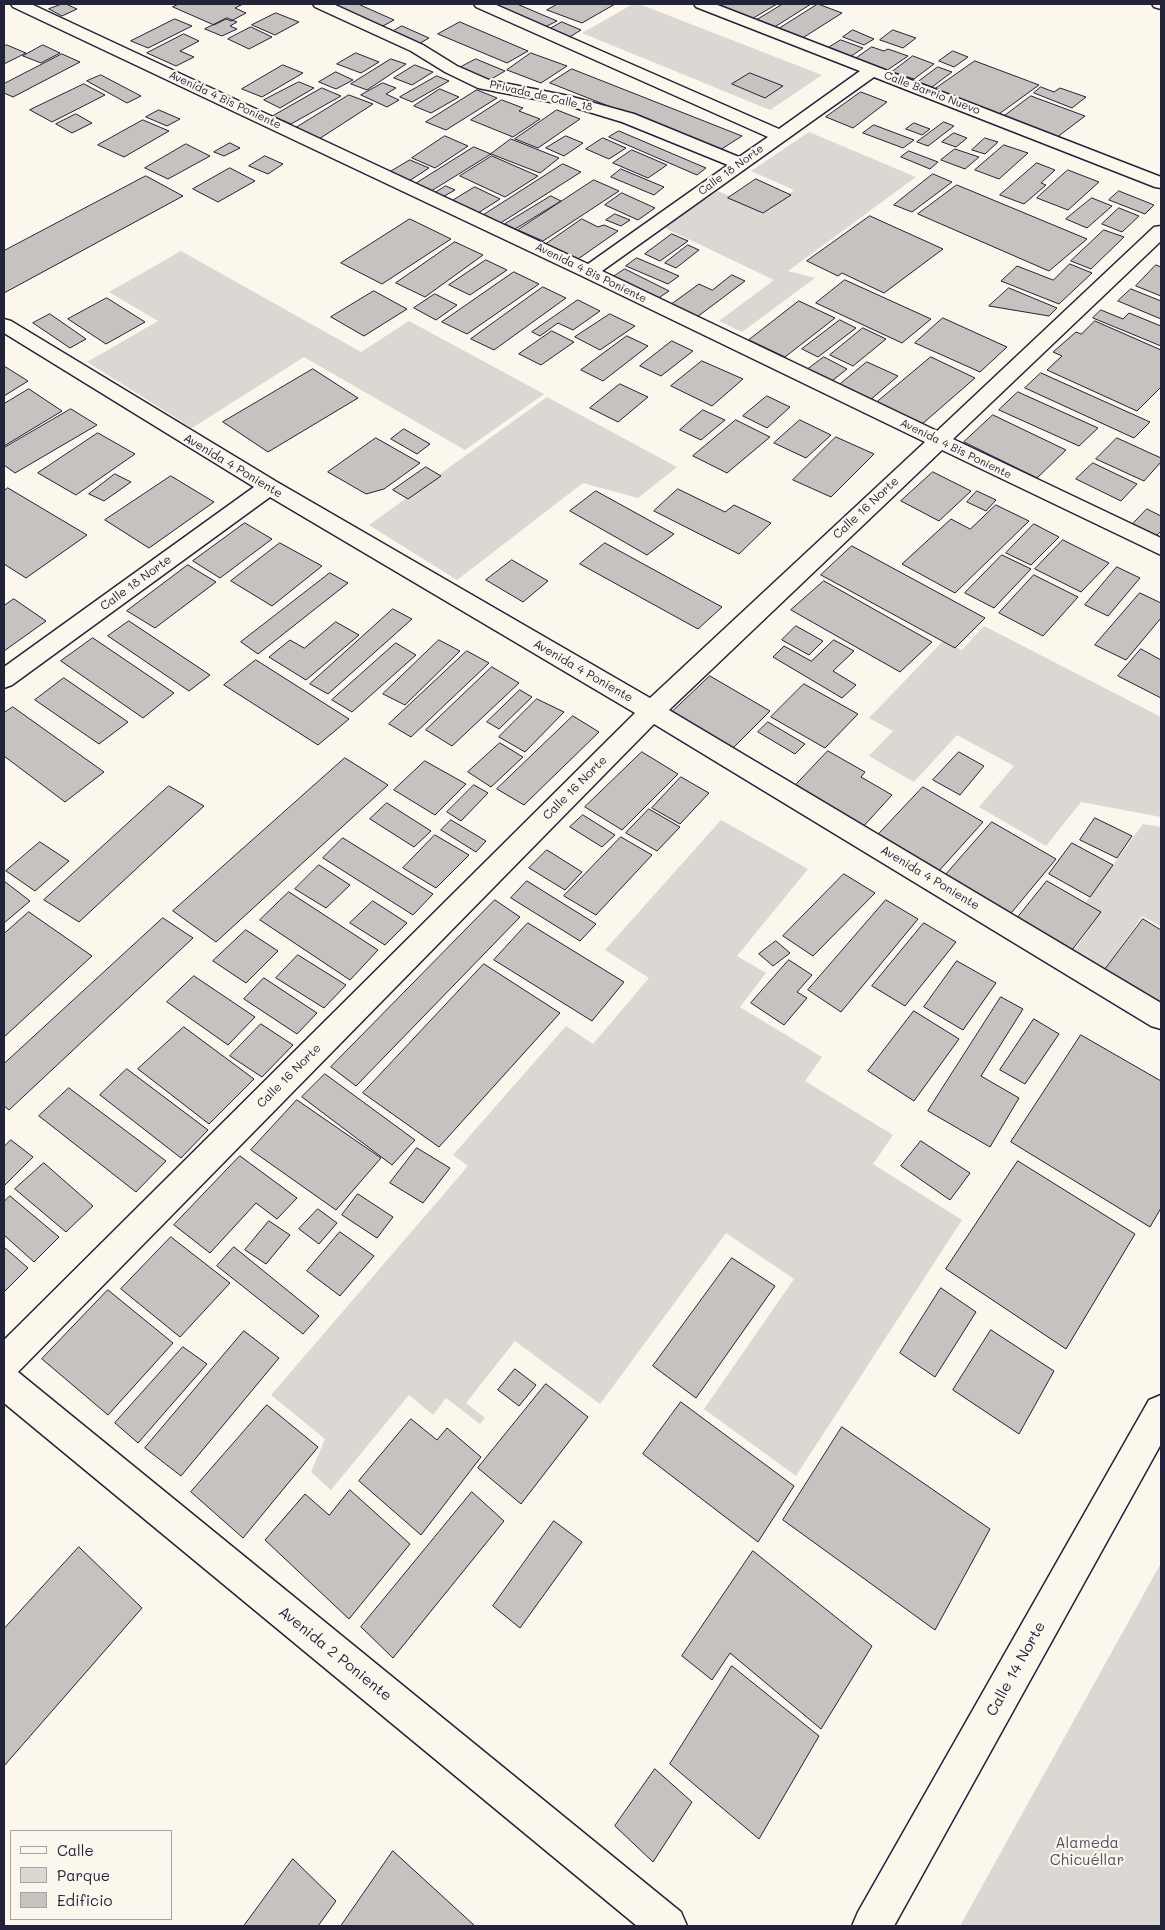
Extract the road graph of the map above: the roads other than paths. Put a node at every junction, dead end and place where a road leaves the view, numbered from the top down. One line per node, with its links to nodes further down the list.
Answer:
1 (19, 4): 10 (street, Avenida 4 Bis Poniente)
2 (321, 4): 7 (street, Privada de Calle 18)
3 (482, 4): 6 (street)
4 (702, 4): 5 (street, Calle Barrio Nuevo)
5 (873, 70): 6 (street, Calle 18 Norte); 8 (street, Calle Barrio Nuevo)
6 (779, 135): 7 (street, Calle 18 Norte)
7 (740, 164): 10 (street, Calle 18 Norte)
8 (1161, 183)
9 (1161, 231): 12 (street, Calle 16 Norte)
10 (589, 272): 12 (street, Avenida 4 Bis Poniente)
11 (4, 325): 13 (street, Avenida 4 Poniente)
12 (938, 440): 14 (street, Avenida 4 Bis Poniente); 16 (street, Calle 16 Norte)
13 (269, 488): 15 (street, Calle 18 Norte); 16 (street, Avenida 4 Poniente)
14 (1161, 547)
15 (4, 679)
16 (652, 711): 17 (street, Avenida 4 Poniente); 18 (street, Calle 16 Norte)
17 (1161, 1017)
18 (4, 1362)
19 (4, 1382): 21 (street, Avenida 2 Poniente)
20 (1161, 1412): 22 (street, Calle 14 Norte)
21 (667, 1926)
22 (872, 1926)

